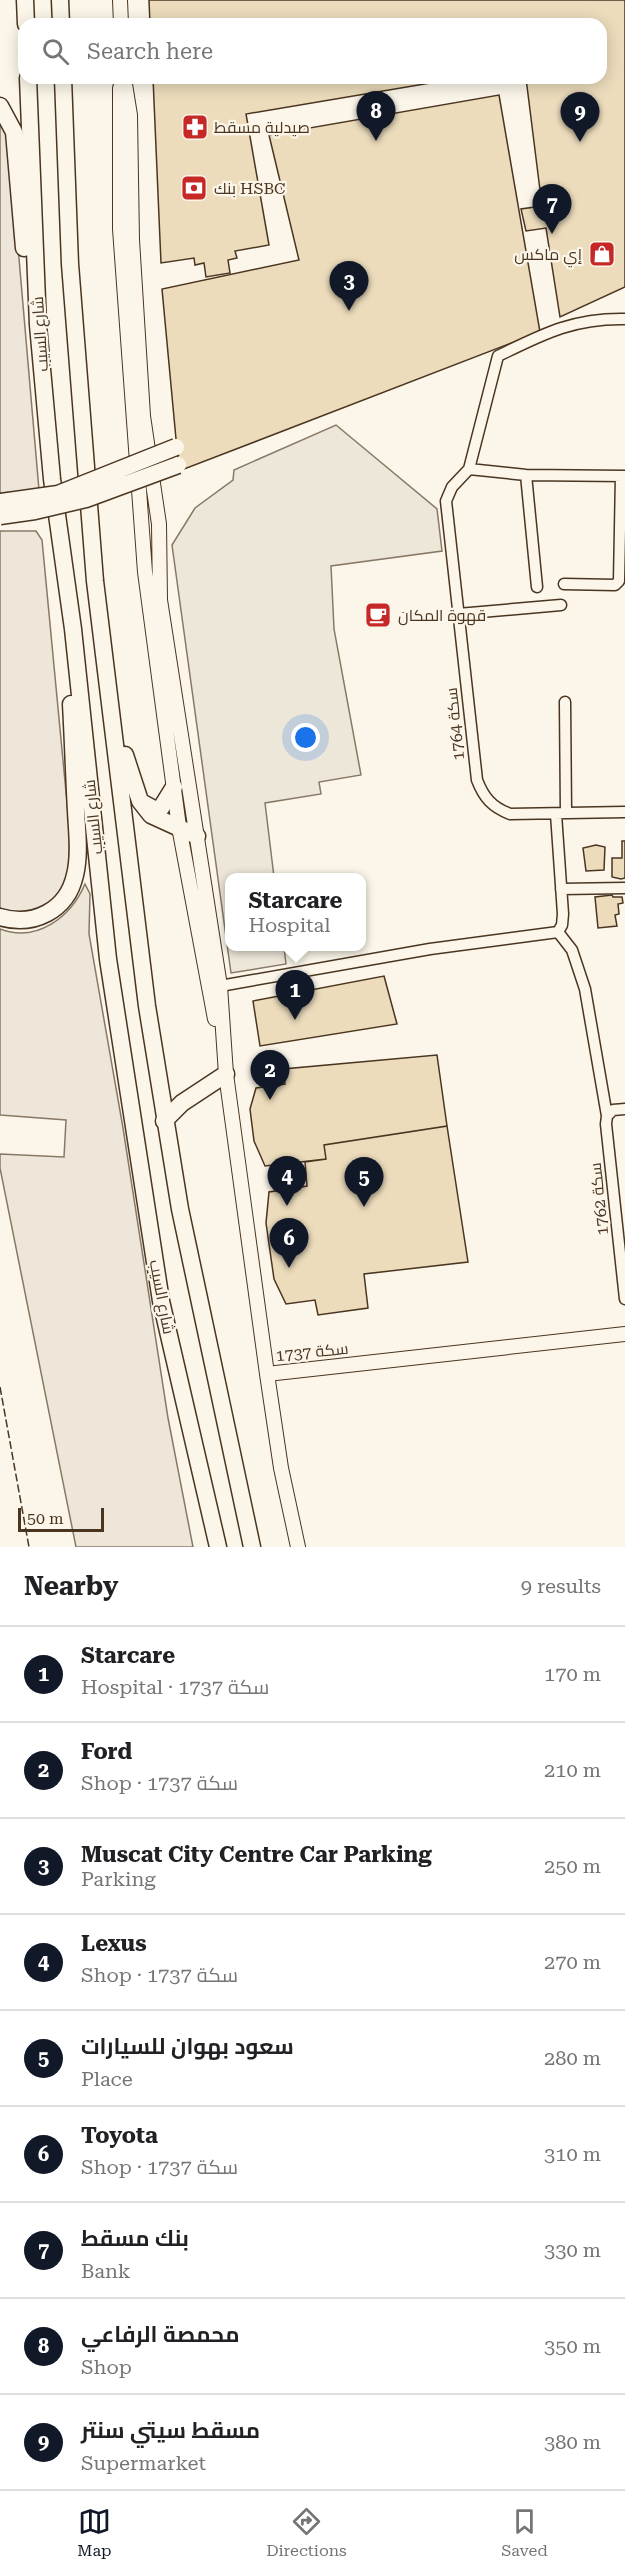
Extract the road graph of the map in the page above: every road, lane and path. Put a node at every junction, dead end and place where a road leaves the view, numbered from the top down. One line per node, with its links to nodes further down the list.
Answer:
1 (26, 0): 4 (highway)
2 (60, 0): 5 (highway)
3 (120, 0): 6 (street)
4 (26, 18)
5 (61, 18)
6 (121, 18)
7 (28, 84): 13 (highway, شارع السيب)
8 (63, 84): 27 (highway, شارع السيب)
9 (122, 84): 28 (street)
10 (123, 84): 33 (street)
11 (0, 106): 13 (highway)
12 (625, 319): 16 (street)
13 (38, 325): 25 (highway, شارع السيب)
14 (176, 447): 19 (highway, bridge)
15 (178, 465): 20 (highway, bridge)
16 (469, 470): 17 (street); 24 (street, سكة 1764)
17 (526, 475): 18 (street); 22 (street)
18 (623, 476): 21 (street)
19 (0, 502)
20 (0, 516)
21 (564, 584)
22 (537, 587)
23 (561, 605): 24 (street)
24 (458, 614): 31 (street, سكة 1764)
25 (74, 628): 36 (highway); 46 (highway, شارع السيب)
26 (565, 702): 31 (street)
27 (114, 723): 29 (highway); 42 (highway, شارع السيب)
28 (174, 787): 29 (highway); 32 (street)
29 (140, 801): 32 (highway)
30 (625, 812): 31 (street, سكة 1764)
31 (561, 814): 35 (street)
32 (179, 827): 33 (highway); 39 (street)
33 (197, 836): 38 (street)
34 (625, 888): 35 (street)
35 (561, 889): 37 (street)
36 (0, 917)
37 (558, 932): 38 (street); 41 (street, سكة 1762)
38 (220, 986): 39 (street)
39 (226, 1074): 42 (highway); 45 (street, سكة 1737)
40 (625, 1109): 41 (street)
41 (607, 1116): 43 (street, سكة 1762)
42 (164, 1121): 50 (highway, شارع السيب)
43 (625, 1299)
44 (625, 1334): 45 (street, سكة 1737)
45 (267, 1374): 47 (street)
46 (199, 1466): 48 (highway); 49 (highway, شارع السيب)
47 (291, 1515): 51 (street); 52 (street)
48 (207, 1547)
49 (218, 1547)
50 (252, 1547)
51 (298, 1547)
52 (303, 1547)

